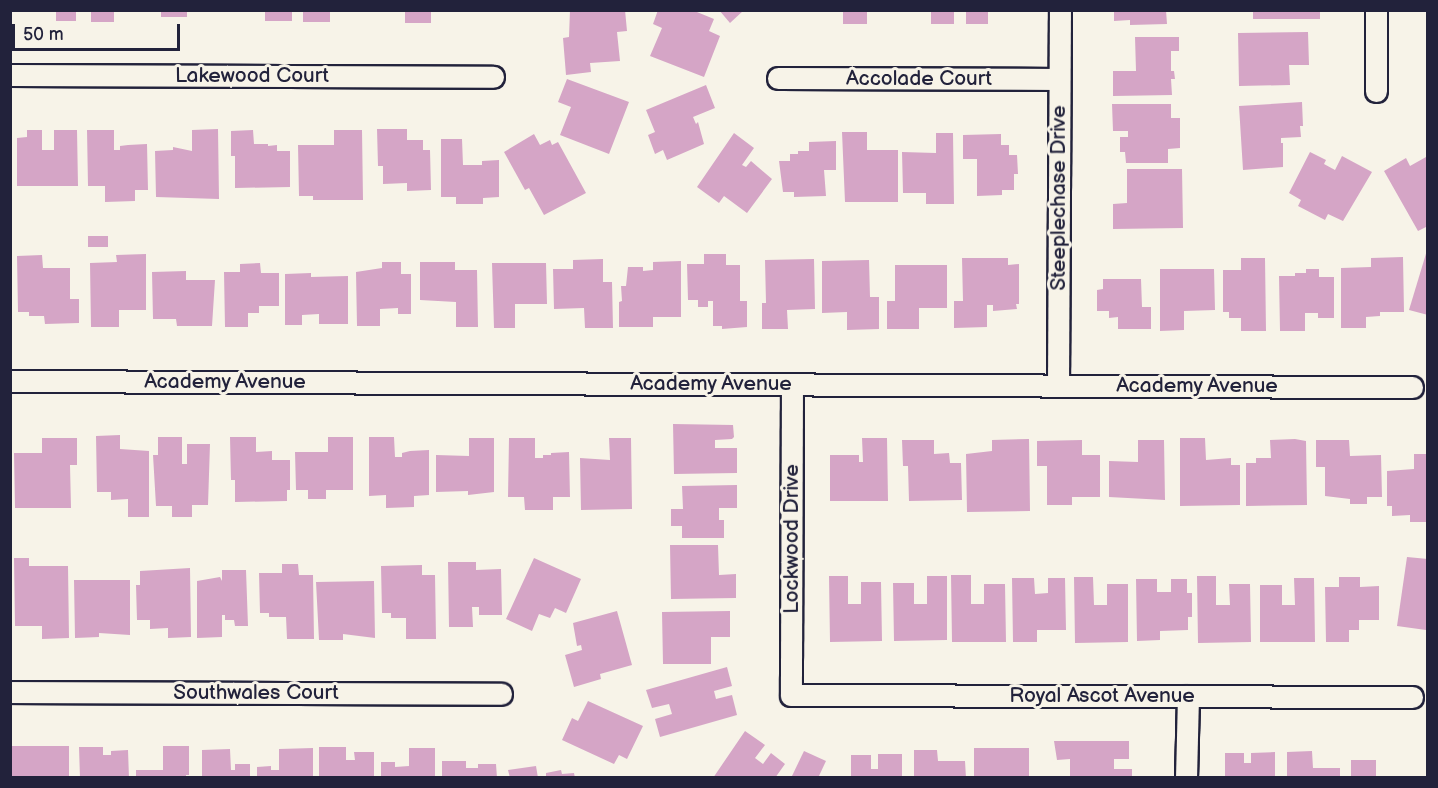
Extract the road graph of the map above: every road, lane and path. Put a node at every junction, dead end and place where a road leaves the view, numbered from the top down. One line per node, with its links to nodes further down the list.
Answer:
1 (1060, 10): 6 (street, Steeplechase Drive)
2 (1376, 10): 7 (street)
3 (10, 75): 4 (street, Lakewood Court)
4 (493, 77)
5 (778, 78): 6 (street, Accolade Court)
6 (1059, 79): 10 (street, Steeplechase Drive)
7 (1376, 91)
8 (10, 381): 9 (street, Academy Avenue)
9 (792, 384): 10 (street, Academy Avenue); 14 (street, Lockwood Drive)
10 (1058, 385): 11 (street, Academy Avenue)
11 (1412, 387)
12 (10, 692): 13 (street, Southwales Court)
13 (501, 694)
14 (791, 695): 15 (street, Royal Ascot Avenue)
15 (1188, 696): 16 (street, Royal Ascot Avenue); 17 (street)
16 (1412, 697)
17 (1186, 777)

